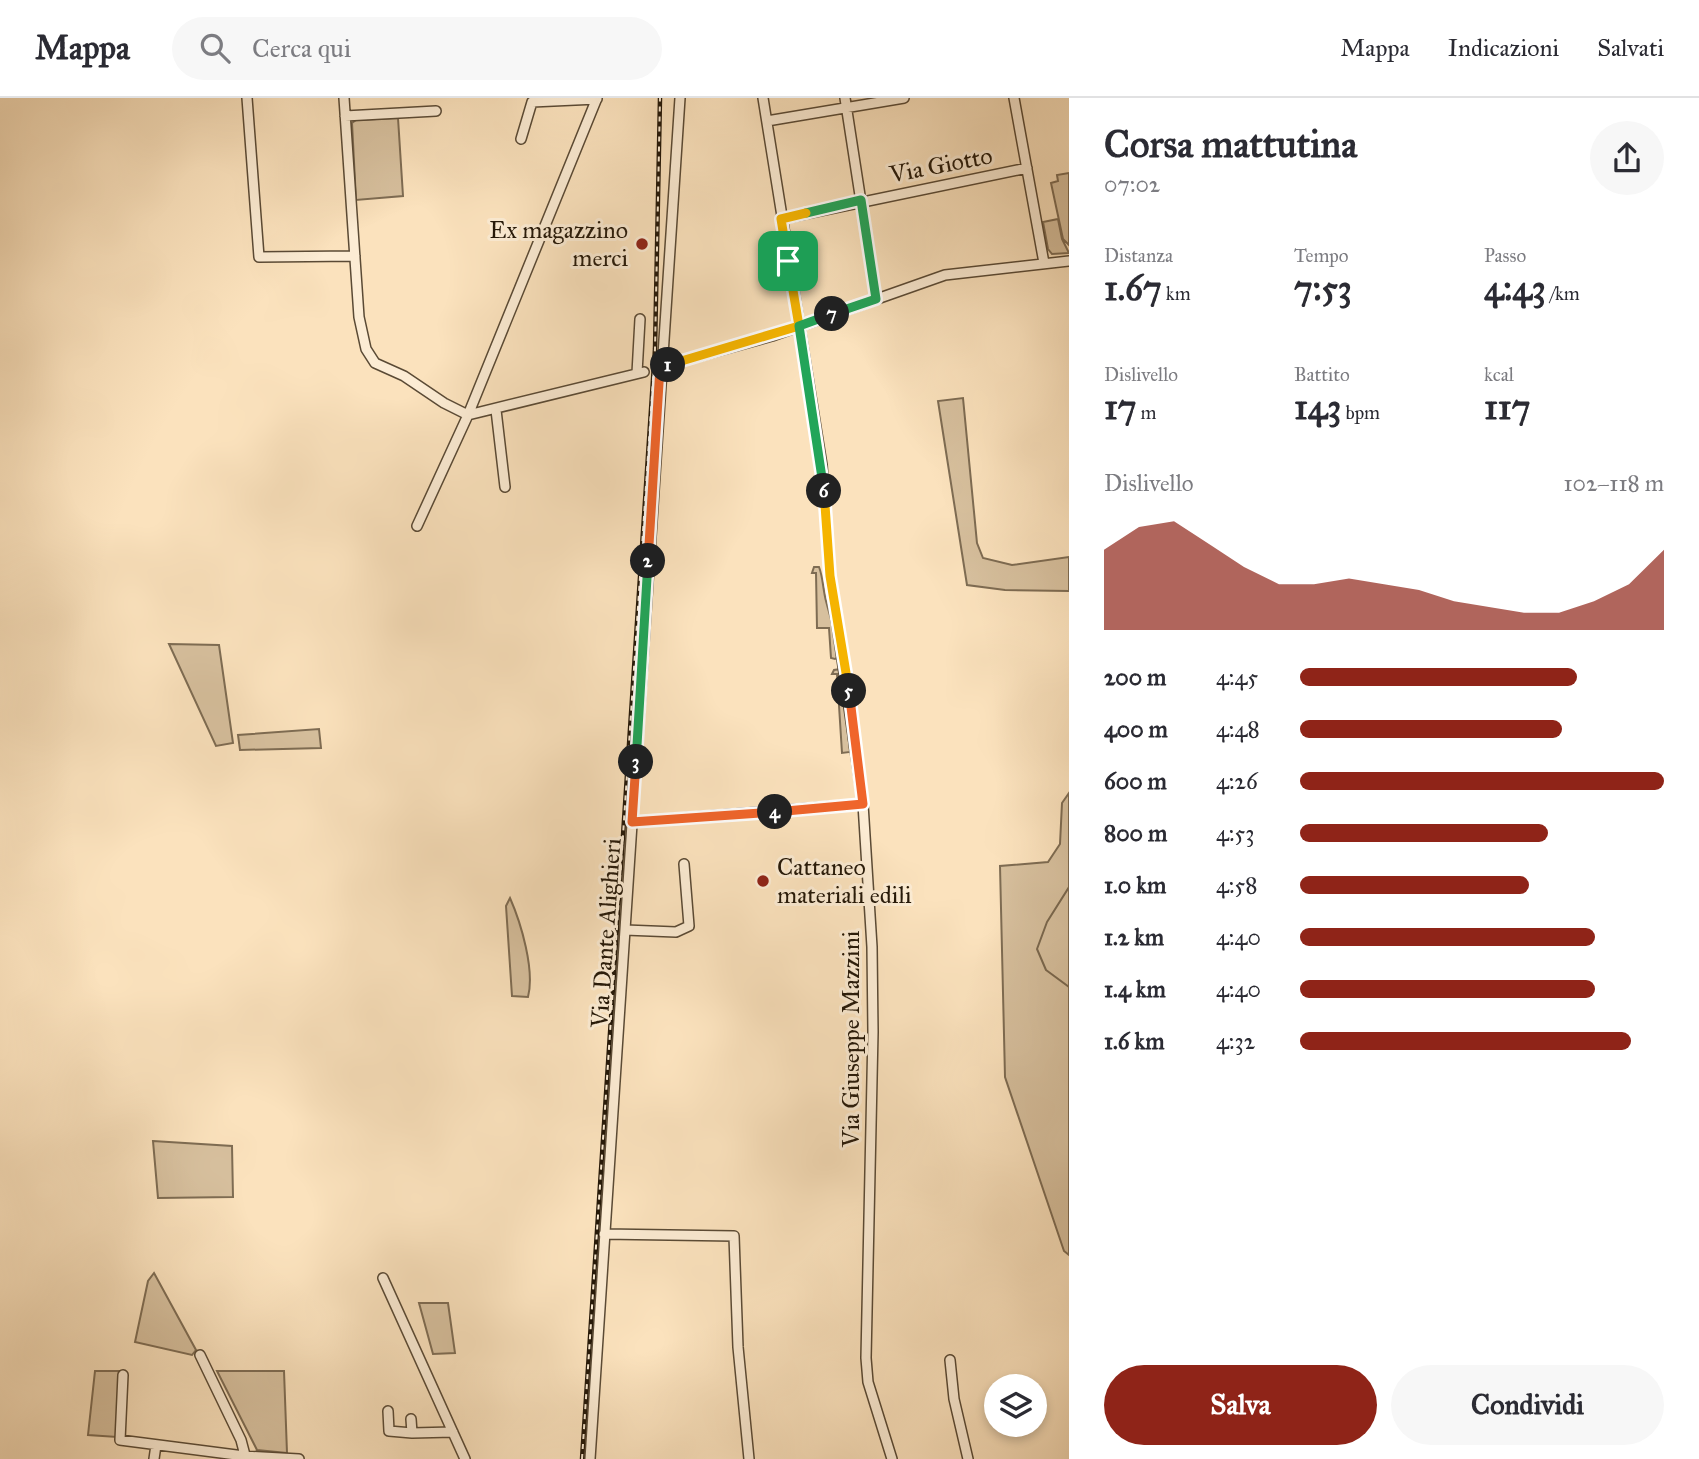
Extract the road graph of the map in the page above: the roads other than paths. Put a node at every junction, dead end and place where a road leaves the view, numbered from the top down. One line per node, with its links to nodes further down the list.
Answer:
1 (247, 98): 16 (street)
2 (344, 98): 10 (street)
3 (597, 98): 12 (street); 24 (street)
4 (680, 98): 22 (street, Via Dante Alighieri)
5 (763, 98): 11 (street, Via Giuseppe Mazzini)
6 (904, 98): 8 (street)
7 (1014, 98): 13 (street)
8 (846, 103): 11 (street); 14 (street)
9 (436, 111): 10 (street)
10 (345, 116): 16 (street)
11 (767, 121): 15 (street, Via Giuseppe Mazzini)
12 (521, 139)
13 (1027, 168): 14 (street, Via Giotto); 18 (street)
14 (861, 200): 15 (street, Via Giotto); 19 (street)
15 (781, 219): 21 (street, Via Giuseppe Mazzini)
16 (355, 256): 24 (street)
17 (1069, 261): 18 (street)
18 (1044, 263): 19 (street)
19 (876, 299): 21 (street)
20 (640, 319): 23 (street)
21 (799, 326): 22 (street); 27 (street, Via Giuseppe Mazzini)
22 (660, 367): 28 (street, Via Dante Alighieri)
23 (496, 410): 24 (street); 25 (street)
24 (468, 415): 26 (street)
25 (505, 486)
26 (417, 526)
27 (863, 804): 28 (street); 47 (street, Via Giuseppe Mazzini)
28 (632, 822): 30 (street, Via Dante Alighieri)
29 (684, 864): 30 (street)
30 (625, 930): 31 (street, Via Dante Alighieri)
31 (604, 1234): 45 (street, Via Dante Alighieri); 46 (street)
32 (383, 1278): 38 (street)
33 (200, 1355): 41 (street)
34 (950, 1360): 48 (street)
35 (123, 1375): 40 (street)
36 (388, 1411): 39 (street)
37 (411, 1419): 39 (street)
38 (453, 1432): 39 (street); 44 (street)
39 (412, 1433)
40 (156, 1445): 41 (street); 42 (street)
41 (245, 1458): 43 (street)
42 (154, 1459)
43 (299, 1459)
44 (466, 1459)
45 (590, 1459)
46 (749, 1459)
47 (892, 1459)
48 (968, 1459)

